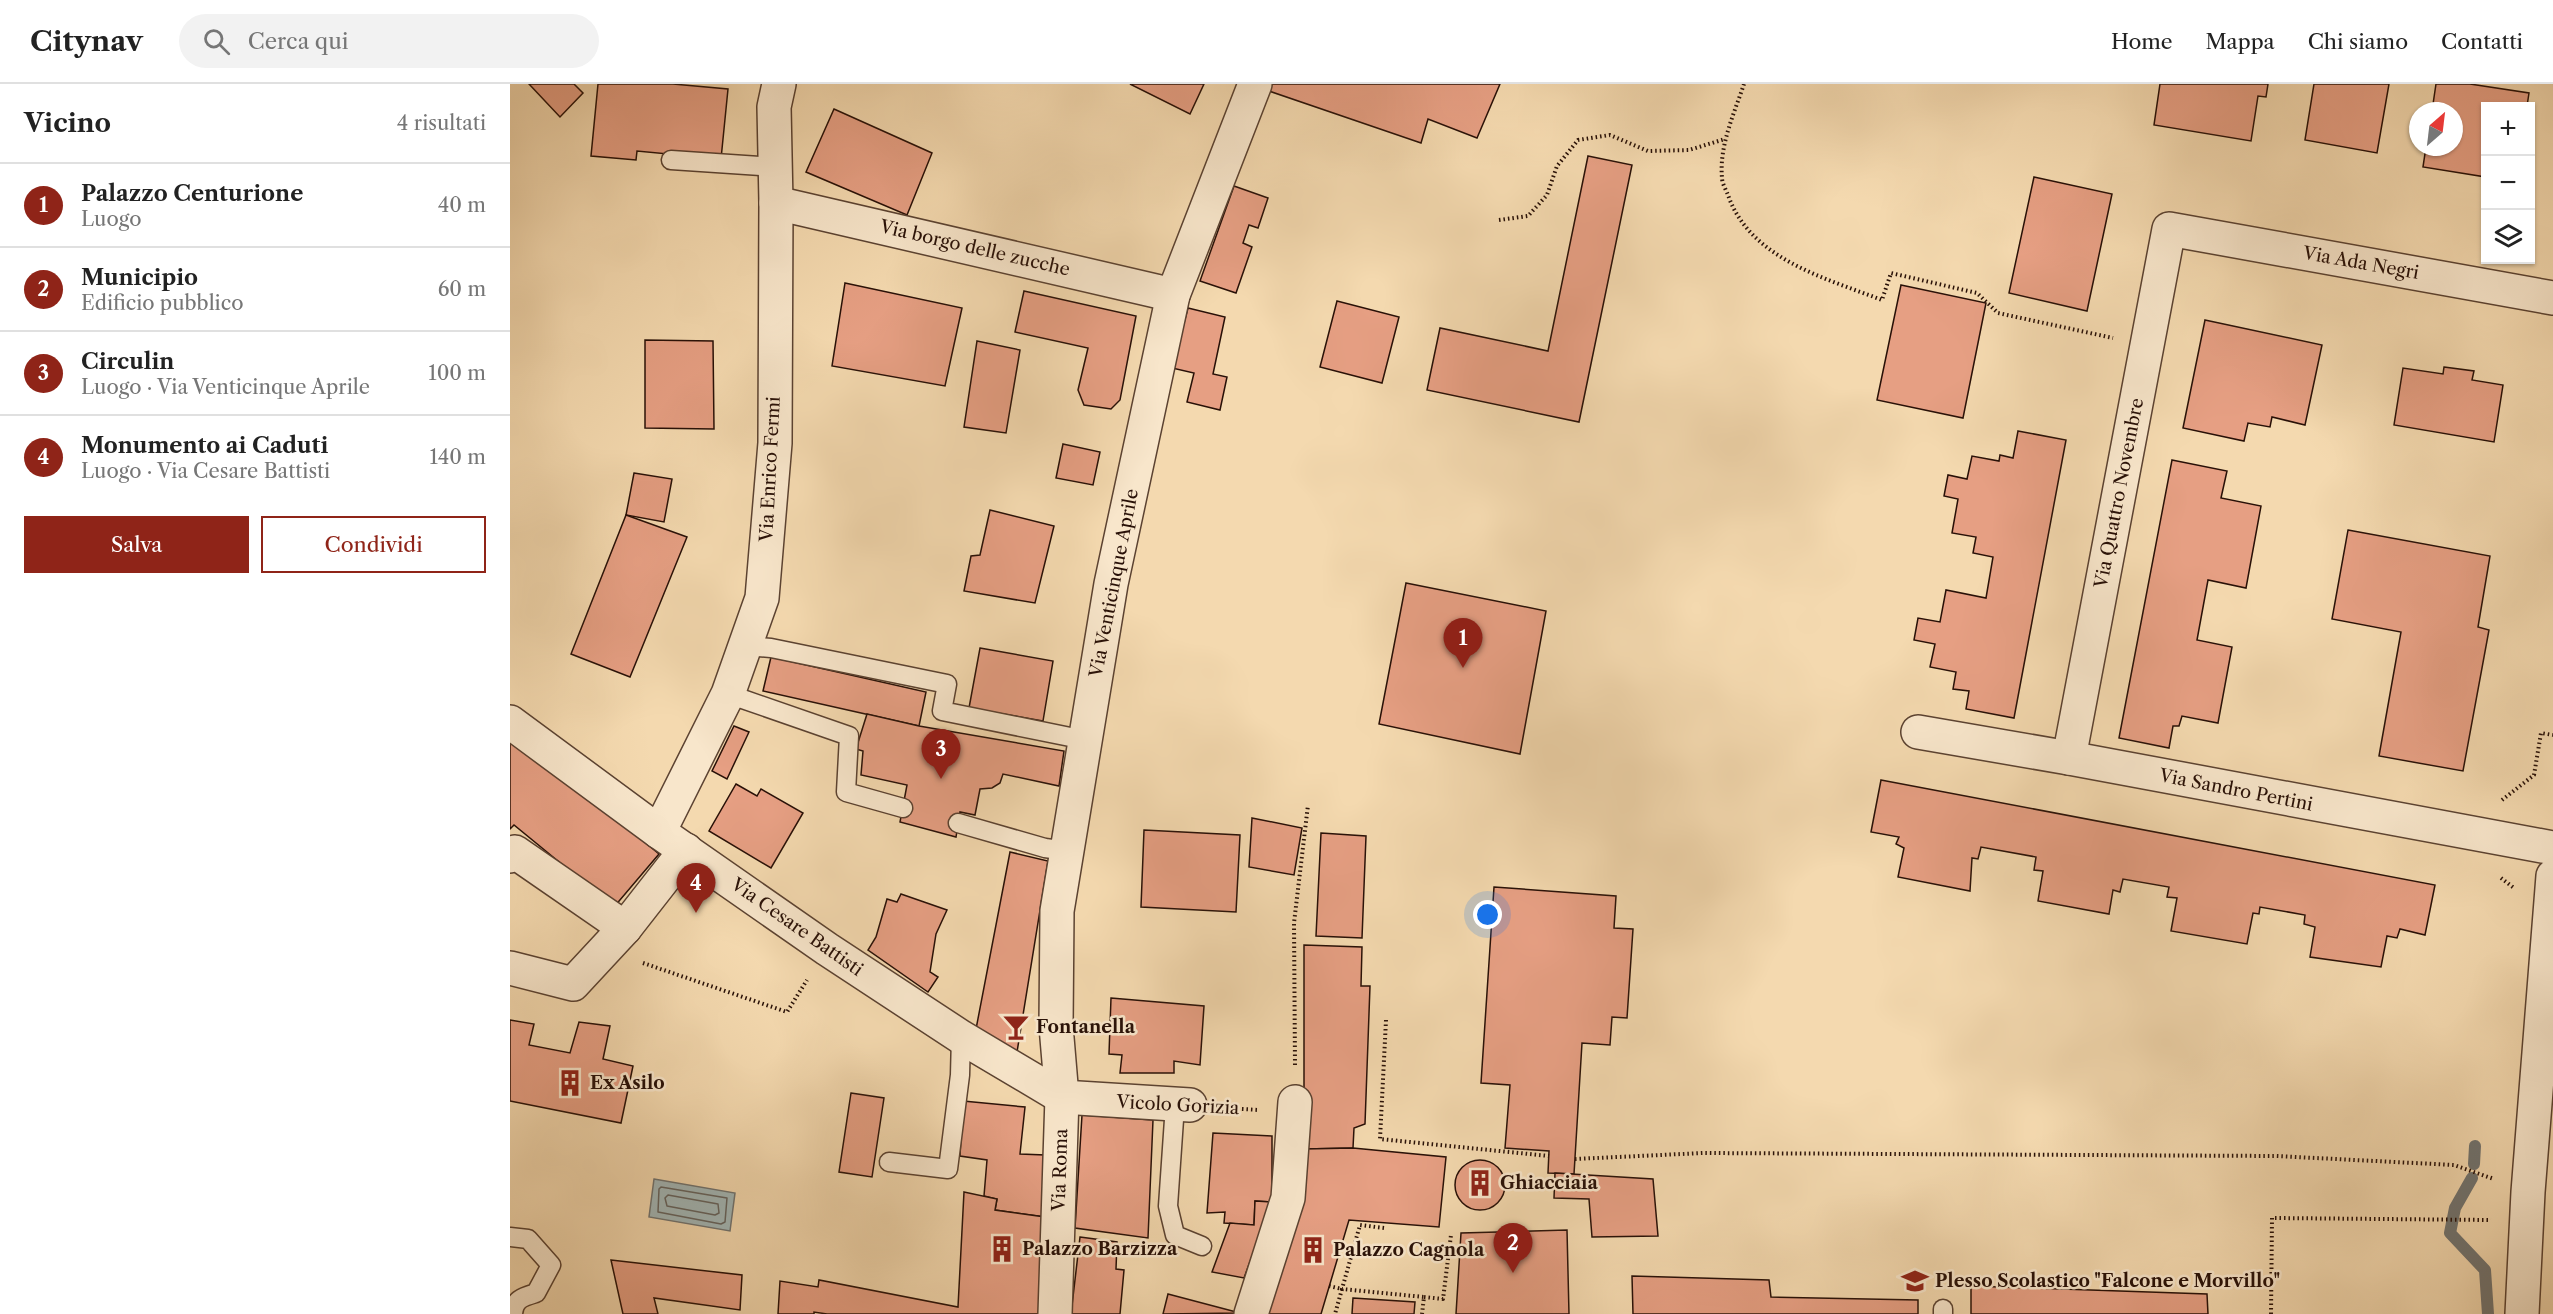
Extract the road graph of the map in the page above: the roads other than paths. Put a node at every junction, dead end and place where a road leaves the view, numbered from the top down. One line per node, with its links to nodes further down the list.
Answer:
1 (779, 84): 4 (street, Via Enrico Fermi)
2 (1255, 84): 7 (street, Via Venticinque Aprile)
3 (671, 160): 4 (lane)
4 (775, 167): 5 (street, Via Enrico Fermi)
5 (776, 203): 7 (street, Via borgo delle zucche); 9 (street, Via Enrico Fermi)
6 (2169, 229): 8 (street, Via Ada Negri); 14 (street, Via Quattro Novembre)
7 (1173, 295): 13 (street, Via Venticinque Aprile)
8 (2553, 298)
9 (745, 646): 10 (street, Via Enrico Fermi); 13 (lane)
10 (728, 694): 15 (lane); 17 (street, Via Enrico Fermi)
11 (510, 722): 17 (street, Via Cesare Battisti)
12 (1918, 732): 14 (street, Via Sandro Pertini)
13 (1085, 740): 20 (street, Via Venticinque Aprile)
14 (2069, 758): 18 (street, Via Sandro Pertini)
15 (903, 808)
16 (958, 824): 20 (lane)
17 (659, 832): 19 (street, Via Cesare Battisti)
18 (2553, 848)
19 (686, 850): 23 (street); 25 (street, Via Cesare Battisti)
20 (1067, 851): 26 (street, Via Venticinque Aprile)
21 (510, 856): 23 (street)
22 (2552, 897): 35 (street)
23 (615, 939): 24 (street)
24 (510, 968)
25 (961, 1037): 26 (street, Via Cesare Battisti); 29 (lane)
26 (1062, 1097): 27 (street, Vicolo Gorizia); 33 (street, Via Roma)
27 (1183, 1105): 31 (lane)
28 (1294, 1107): 34 (street)
29 (890, 1162)
30 (510, 1237): 32 (lane)
31 (1202, 1246)
32 (513, 1314)
33 (1055, 1314)
34 (1251, 1314)
35 (2522, 1314)

